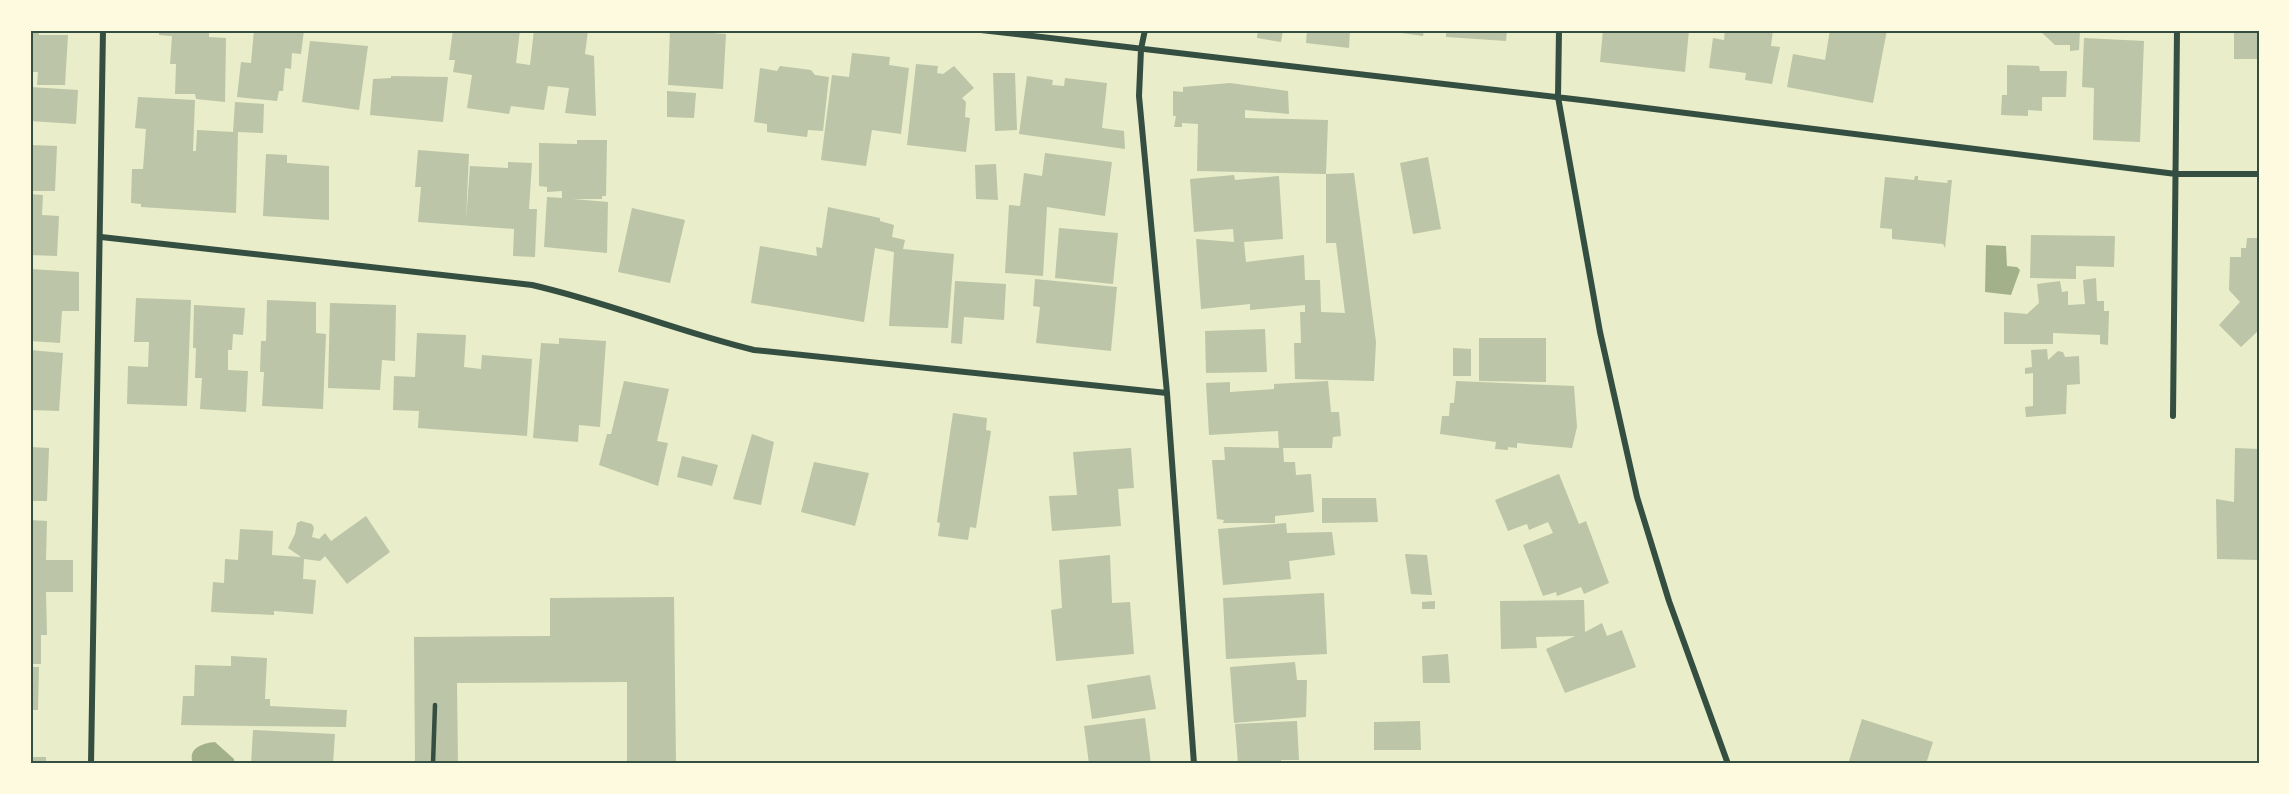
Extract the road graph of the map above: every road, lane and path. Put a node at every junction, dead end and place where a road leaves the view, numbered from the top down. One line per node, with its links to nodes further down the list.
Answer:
1 (103, 30): 10 (street)
2 (981, 30): 6 (street)
3 (1145, 30): 6 (street)
4 (1559, 30): 7 (street)
5 (2177, 30): 8 (street)
6 (1141, 49): 7 (street); 11 (street)
7 (1558, 97): 8 (street); 17 (street)
8 (2176, 174): 9 (street); 12 (street)
9 (2259, 174)
10 (101, 237): 11 (street); 14 (street)
11 (1167, 393): 16 (street)
12 (2173, 416)
13 (435, 705): 15 (lane)
14 (91, 764)
15 (433, 764)
16 (1194, 764)
17 (1728, 764)

